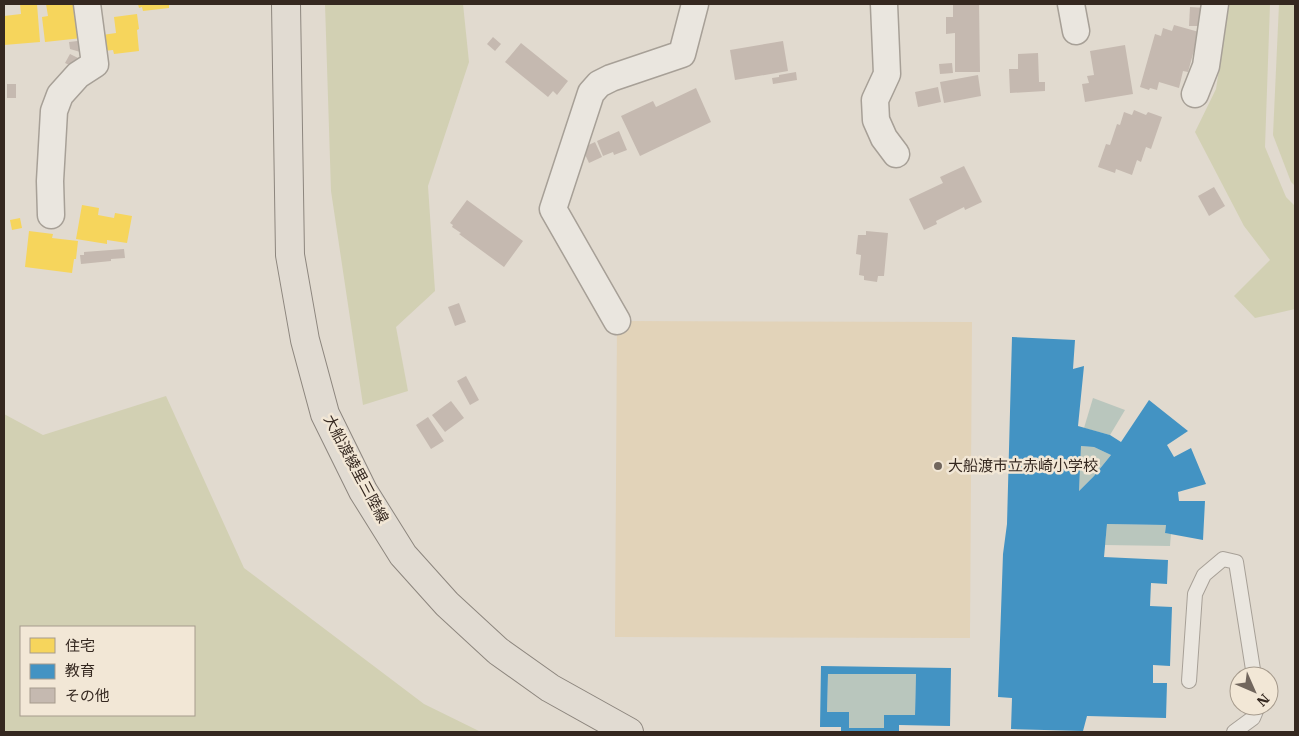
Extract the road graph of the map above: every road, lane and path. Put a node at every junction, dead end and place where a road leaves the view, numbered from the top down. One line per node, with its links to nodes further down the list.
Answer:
1 (87, 4): 10 (street)
2 (286, 4): 15 (main road, 大船渡綾里三陸線)
3 (695, 4): 11 (street)
4 (884, 4): 9 (street)
5 (1070, 4): 7 (street)
6 (1215, 4): 8 (street)
7 (1076, 31)
8 (1195, 94)
9 (896, 154)
10 (52, 215)
11 (617, 321)
12 (1252, 666): 13 (lane)
13 (1189, 681)
14 (1254, 716): 16 (lane)
15 (617, 730)
16 (1234, 732)

